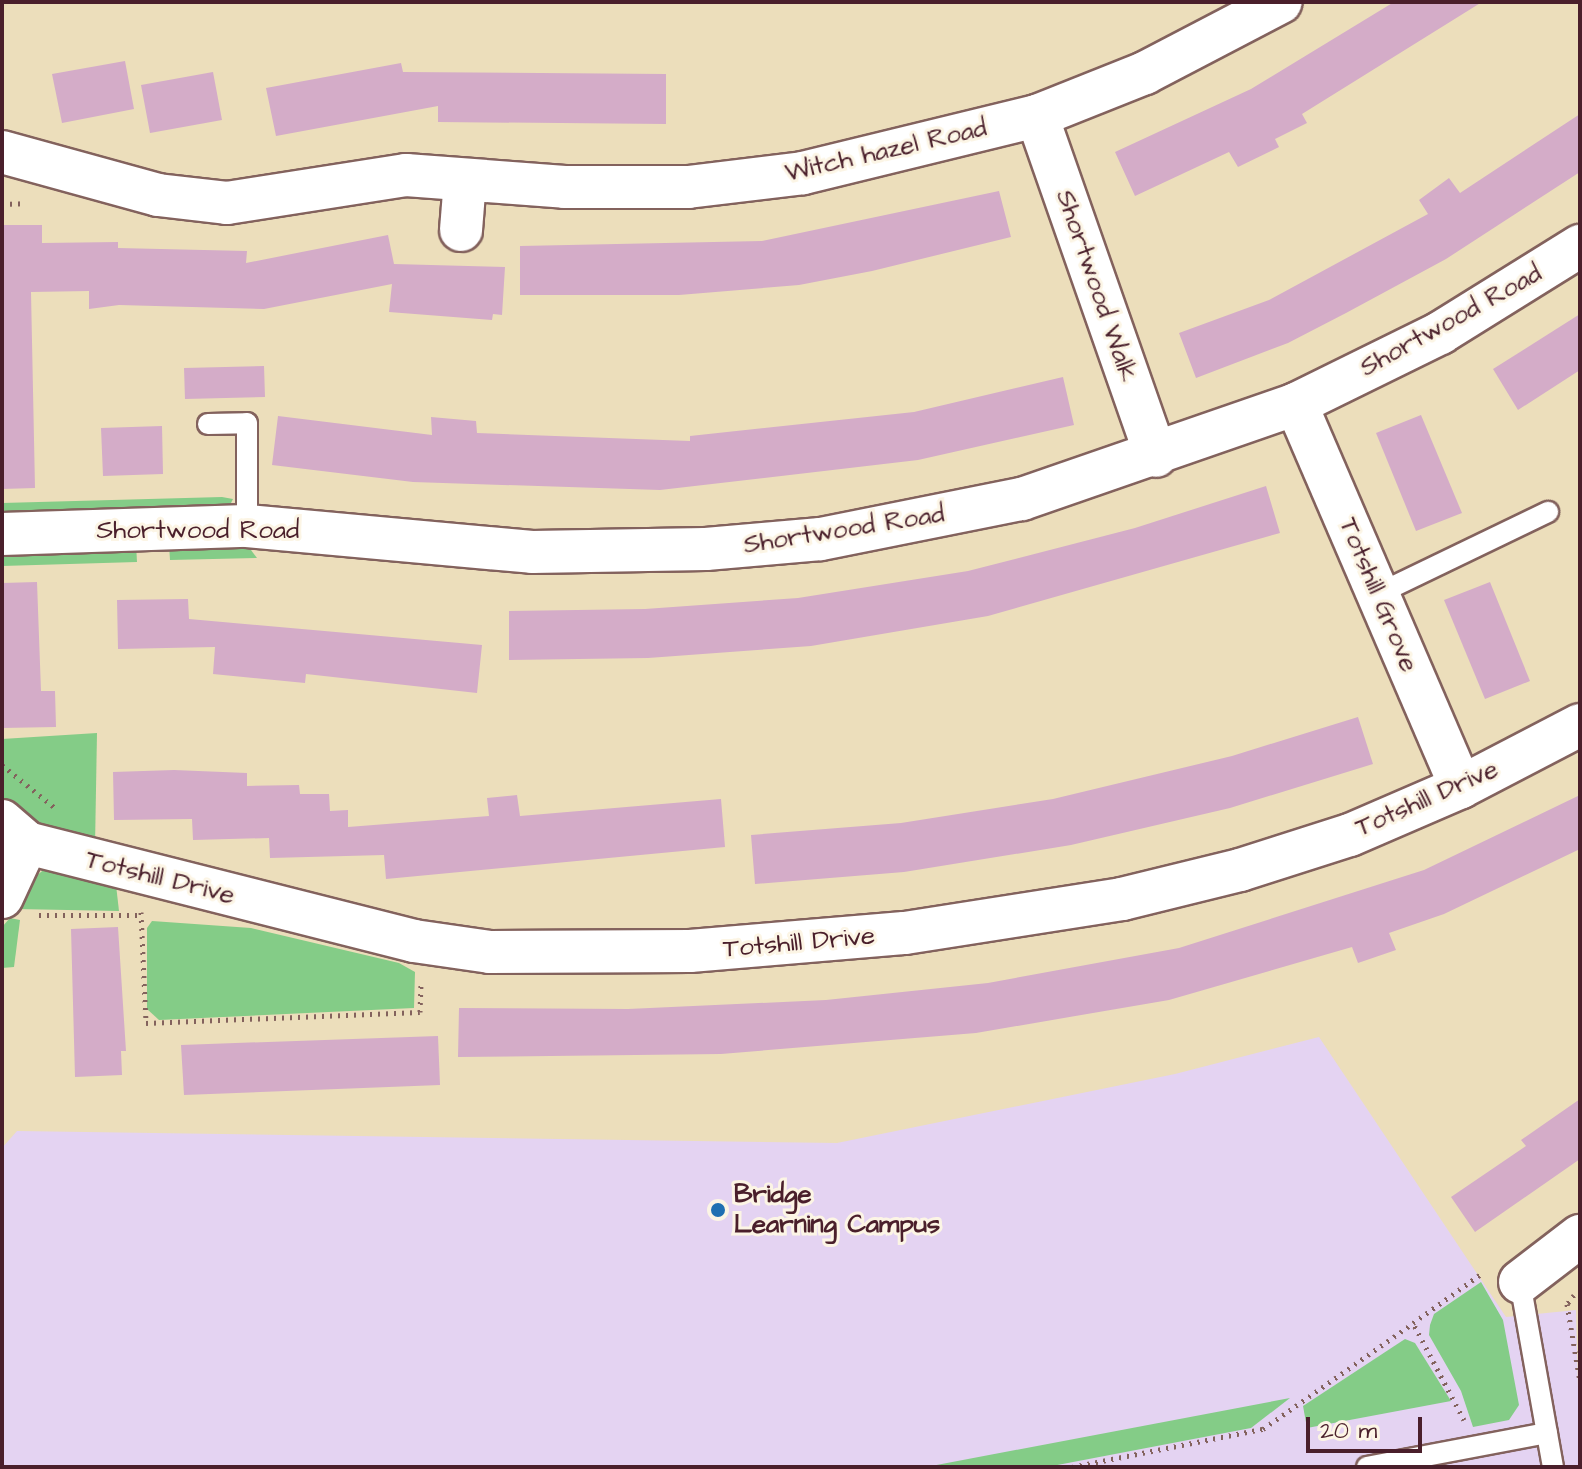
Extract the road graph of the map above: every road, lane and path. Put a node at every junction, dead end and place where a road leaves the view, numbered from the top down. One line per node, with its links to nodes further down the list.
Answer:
1 (1281, 2): 2 (street, Witch hazel Road)
2 (1037, 116): 4 (street, Witch hazel Road); 9 (street, Shortwood Walk)
3 (2, 152): 4 (street, Witch hazel Road)
4 (465, 180): 5 (street)
5 (461, 230)
6 (1580, 246): 7 (street, Shortwood Road)
7 (1296, 404): 9 (street, Shortwood Road); 13 (street, Totshill Grove)
8 (208, 424): 11 (lane)
9 (1156, 456): 11 (street, Shortwood Road)
10 (1548, 512): 13 (lane)
11 (247, 526): 12 (street, Shortwood Road)
12 (2, 534)
13 (1378, 594): 15 (street, Totshill Grove)
14 (1580, 725): 15 (street, Totshill Drive)
15 (1461, 787): 20 (street, Totshill Drive)
16 (15, 832): 17 (street, Totshill Drive); 18 (street)
17 (139, 873): 19 (path); 20 (street, Totshill Drive)
18 (12, 906): 19 (path)
19 (142, 915): 20 (path)
20 (422, 943)
21 (1580, 1236): 22 (street)
22 (1520, 1282): 24 (path); 26 (lane)
23 (1580, 1287): 25 (path)
24 (1413, 1323): 27 (path); 28 (path)
25 (1580, 1382)
26 (1547, 1433): 27 (lane); 30 (lane)
27 (1473, 1447): 29 (lane)
28 (1072, 1467)
29 (1367, 1467)
30 (1553, 1467)

